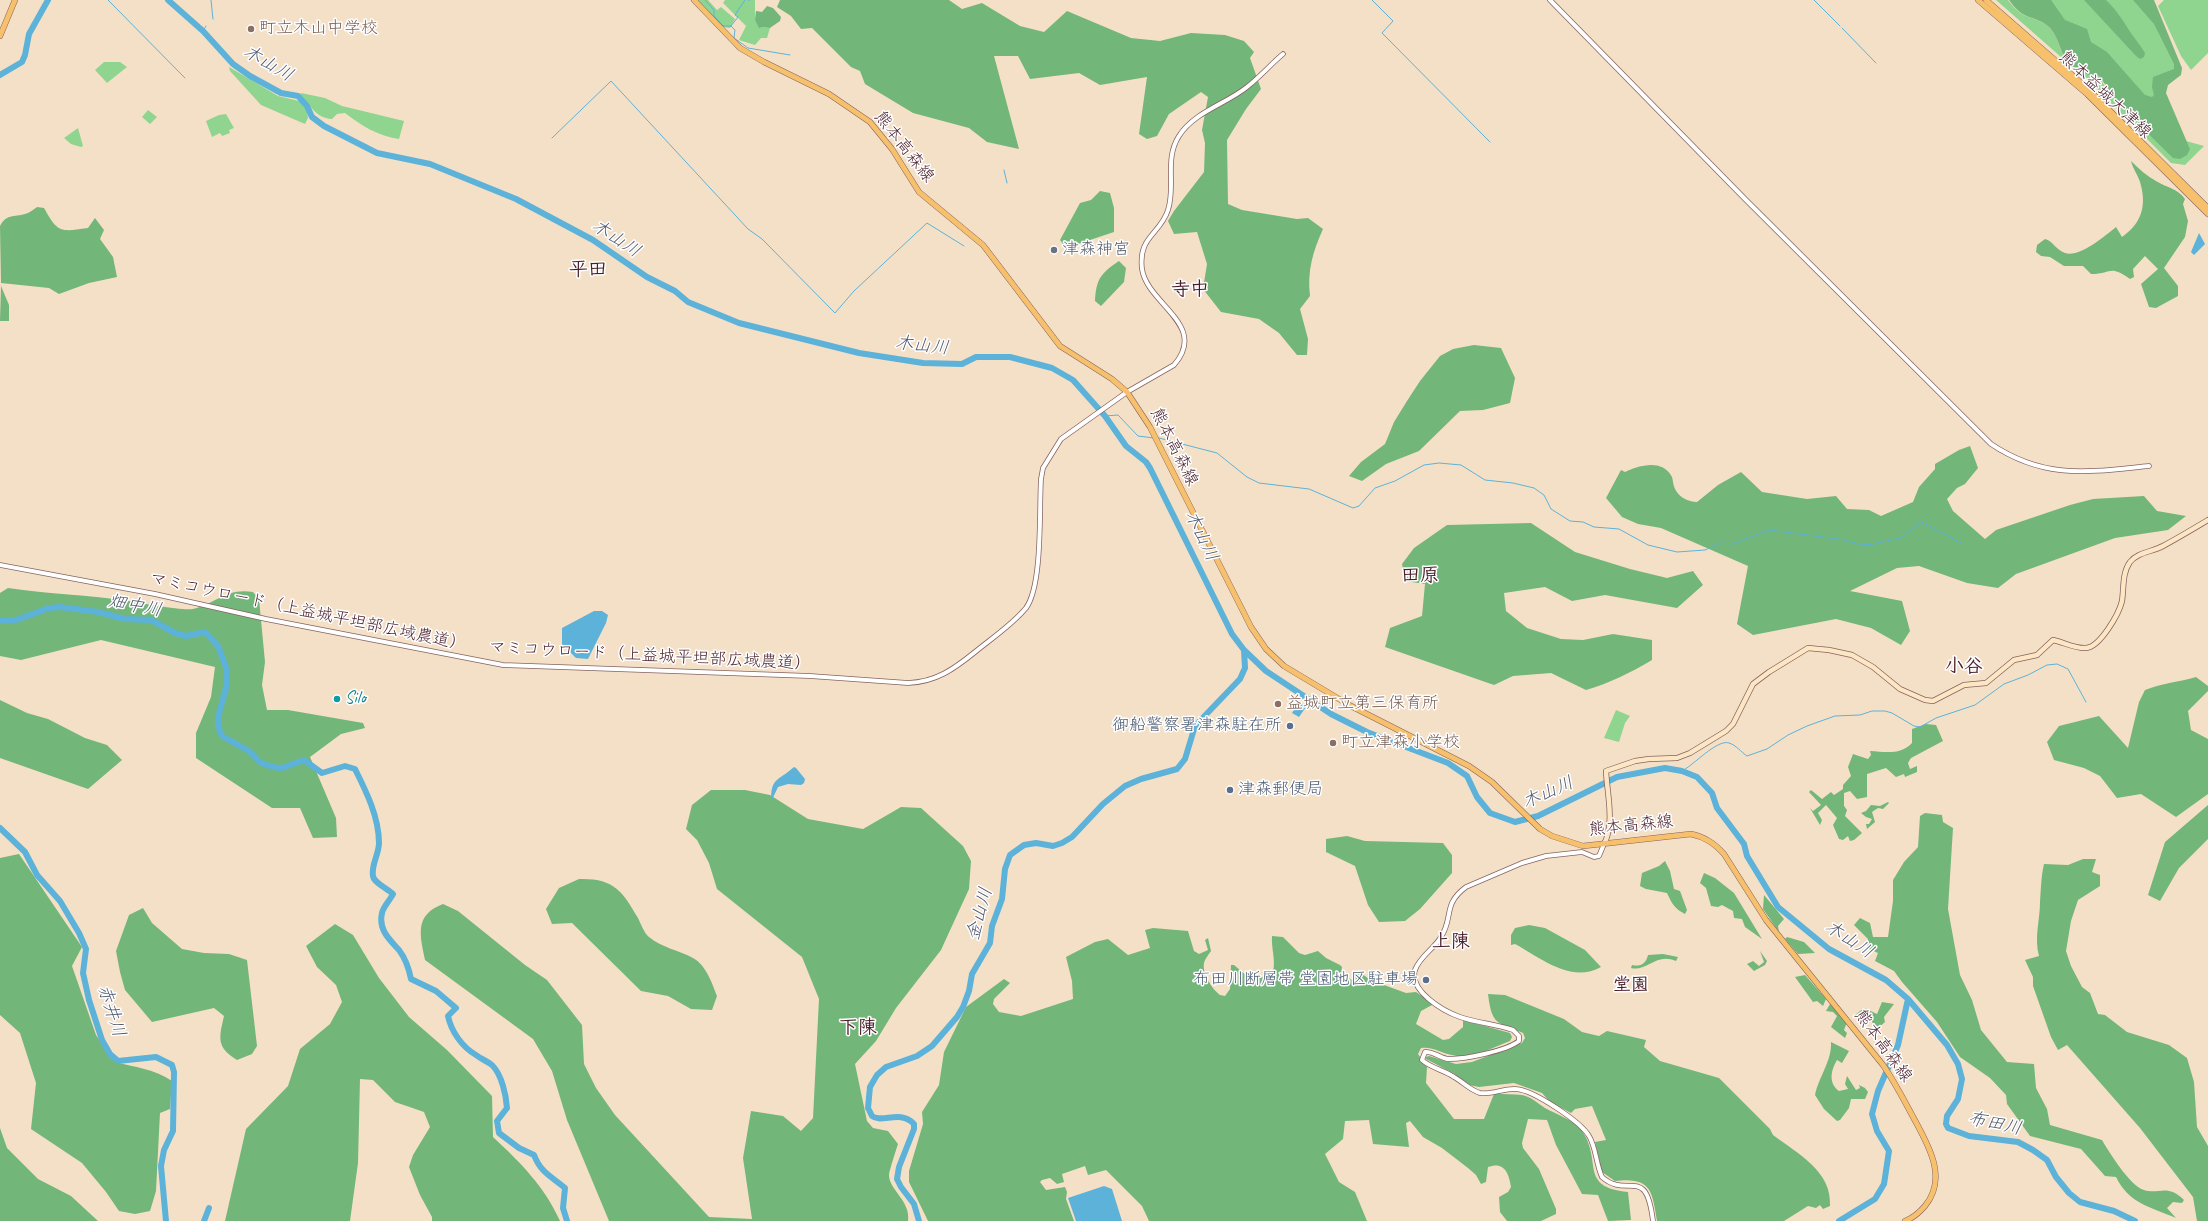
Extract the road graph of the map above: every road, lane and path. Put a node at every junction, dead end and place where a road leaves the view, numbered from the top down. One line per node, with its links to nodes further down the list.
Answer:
1 (15, 0): 6 (main road)
2 (694, 0): 10 (main road, 熊本高森線)
3 (1550, 0): 11 (street)
4 (1978, 0): 9 (main road, 熊本益城大津線)
5 (1986, 0): 8 (main road, 熊本益城大津線)
6 (0, 36)
7 (1283, 54): 10 (street, マミコウロード（上益城平坦部広域農道）)
8 (2208, 208)
9 (2208, 214)
10 (1127, 392): 13 (street, マミコウロード（上益城平坦部広域農道）); 14 (main road, 熊本高森線)
11 (2149, 466)
12 (2208, 520): 14 (main road)
13 (0, 565)
14 (1604, 844): 15 (street); 16 (main road, 熊本高森線)
15 (1653, 1221)
16 (1906, 1221)

